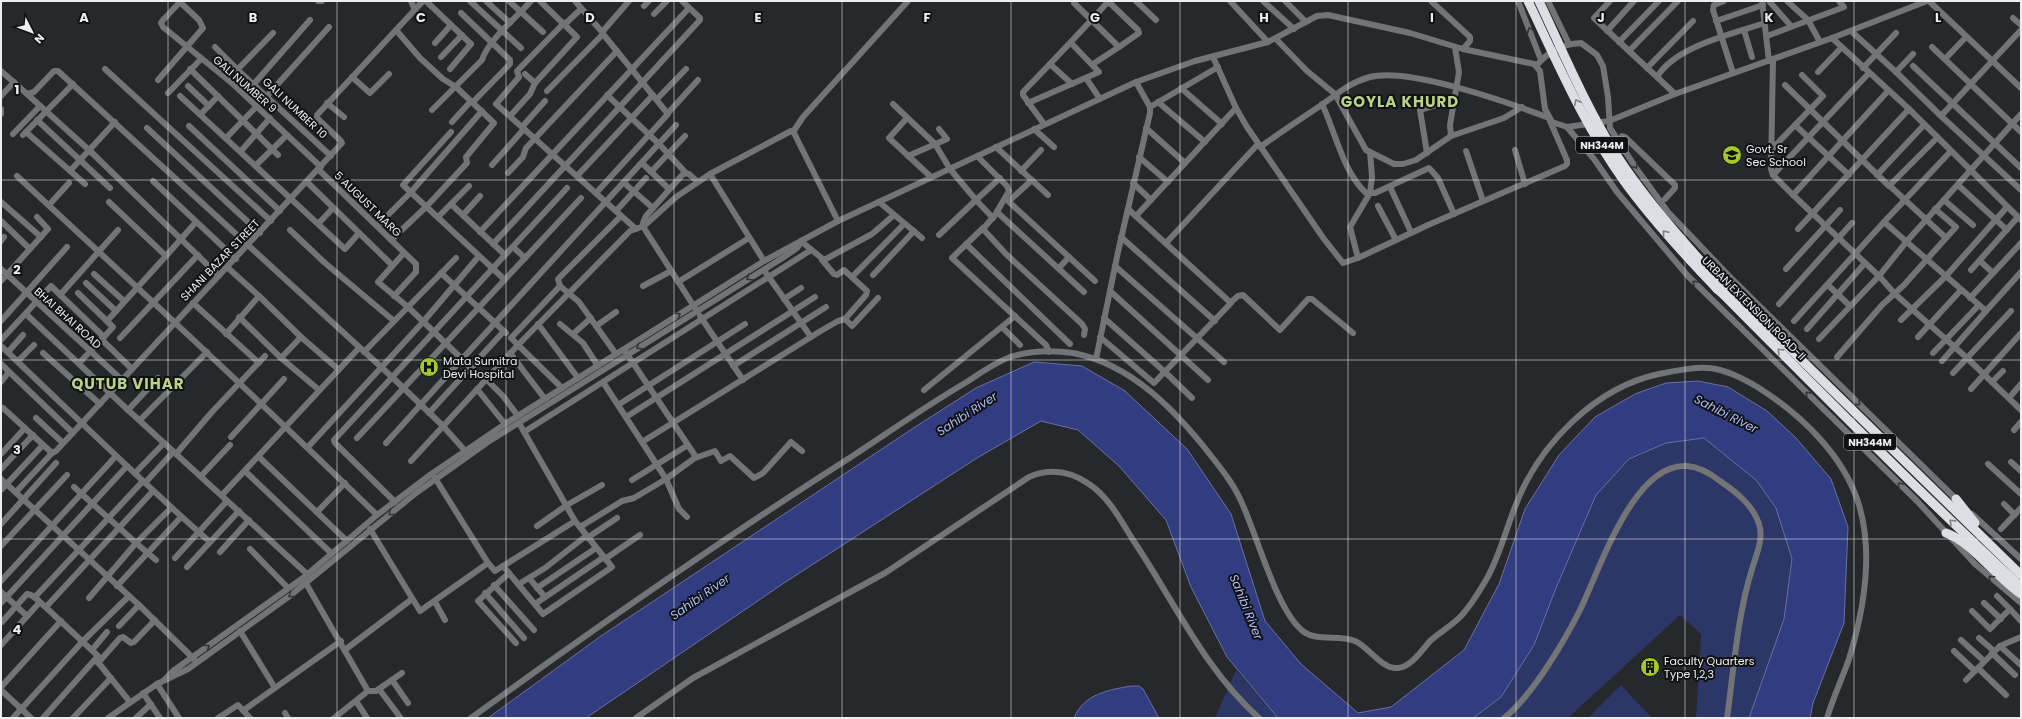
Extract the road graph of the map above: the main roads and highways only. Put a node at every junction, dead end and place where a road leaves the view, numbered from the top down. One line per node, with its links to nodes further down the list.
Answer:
1 (1528, 1): 3 (highway, URBAN EXTENSION ROAD-II / NH344M, one-way to 1, bridge)
2 (1539, 1): 3 (highway, URBAN EXTENSION ROAD-II / NH344M, bridge)
3 (1705, 270): 4 (highway, URBAN EXTENSION ROAD-II / NH344M)
4 (1723, 289): 8 (highway, URBAN EXTENSION ROAD-II / NH344M); 9 (highway, URBAN EXTENSION ROAD-II / NH344M, one-way to 4)
5 (1956, 499): 7 (highway)
6 (1946, 533): 10 (highway)
7 (2021, 566)
8 (2021, 575)
9 (2021, 587)
10 (2021, 594)

